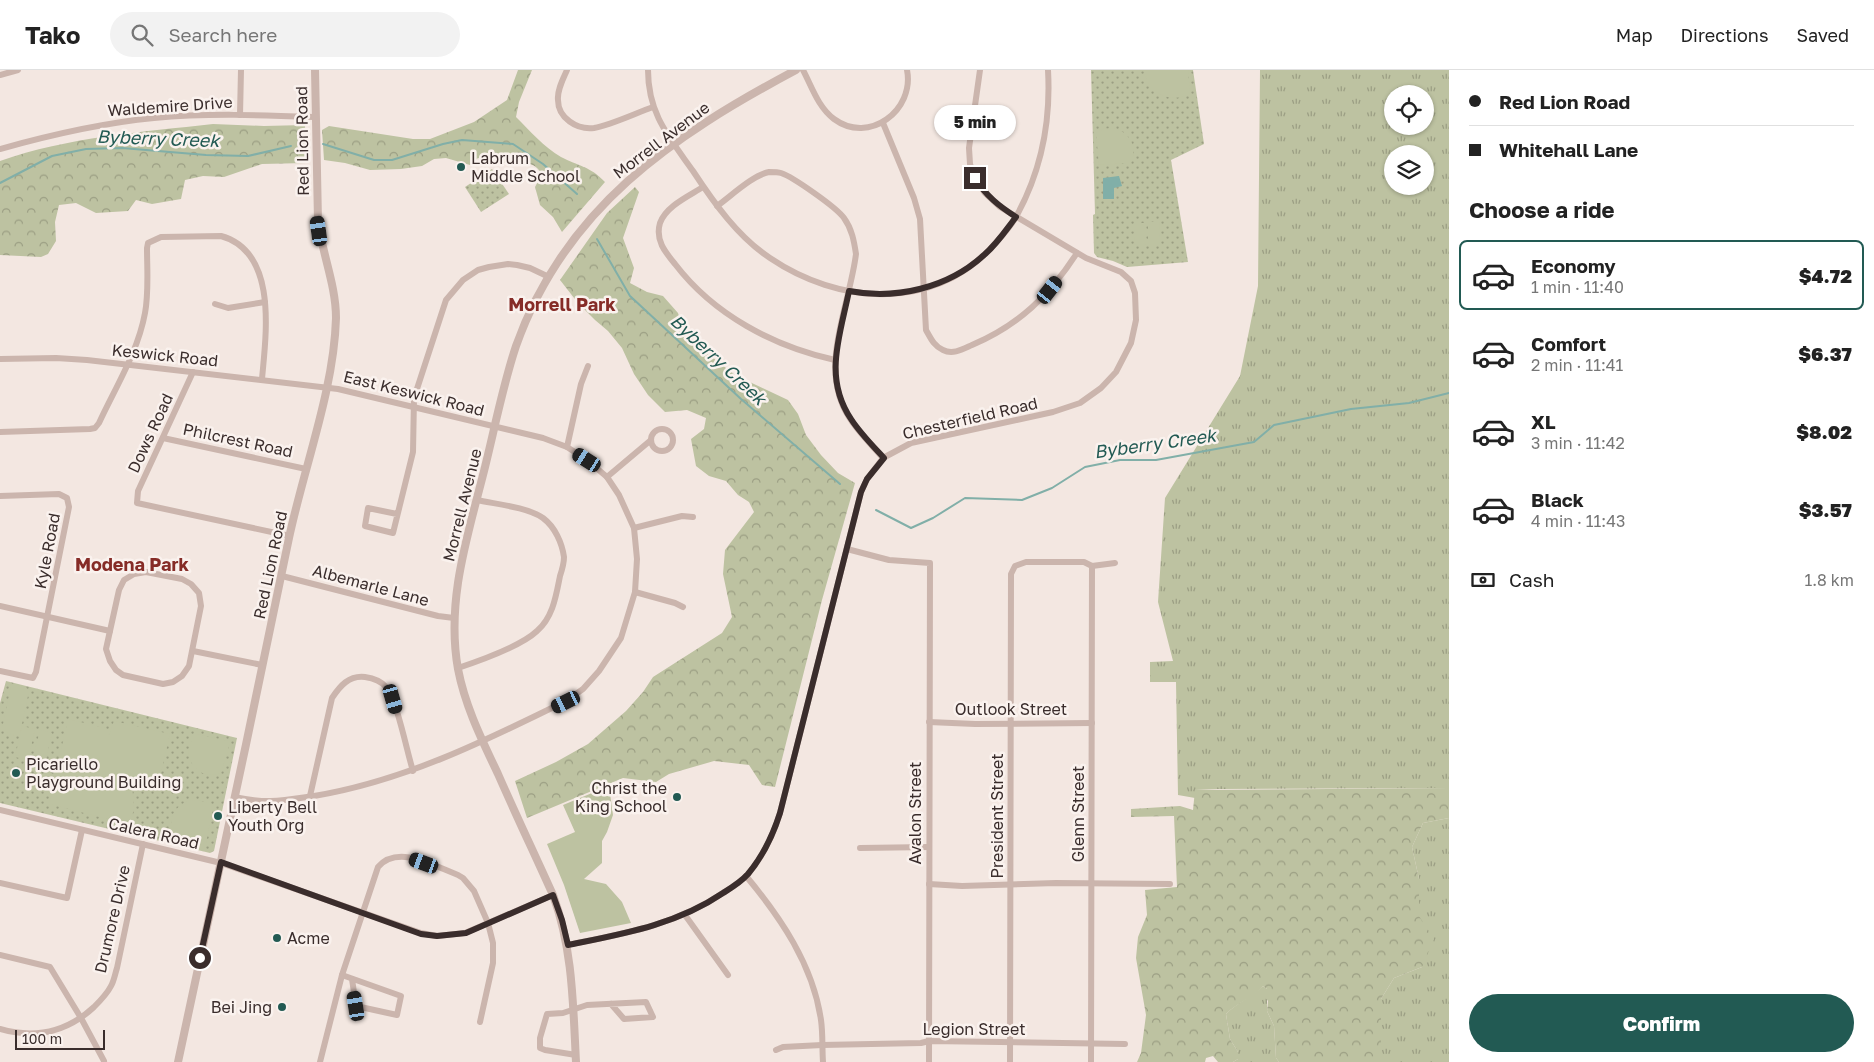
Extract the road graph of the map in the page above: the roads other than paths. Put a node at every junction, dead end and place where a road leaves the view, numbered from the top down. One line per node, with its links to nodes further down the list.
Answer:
1 (18, 70): 11 (street)
2 (240, 70): 13 (street)
3 (315, 70): 14 (street, Red Lion Road)
4 (566, 70): 12 (street)
5 (648, 70): 12 (street)
6 (796, 70): 16 (street, Morrell Avenue)
7 (803, 70): 15 (street)
8 (907, 70): 15 (street)
9 (980, 70): 20 (street)
10 (1048, 70): 20 (street)
11 (0, 75)
12 (653, 107): 16 (street)
13 (240, 115): 14 (street, Waldemire Drive); 17 (street, Waldemire Drive)
14 (314, 117): 33 (street, Red Lion Road)
15 (883, 123): 23 (street)
16 (674, 144): 18 (street); 22 (street, Morrell Avenue)
17 (0, 149)
18 (703, 187): 19 (street); 28 (street)
19 (717, 206): 24 (street); 24 (street)
20 (1016, 217): 21 (street); 23 (street)
21 (1077, 253): 23 (street); 40 (street, Chesterfield Road)
22 (549, 277): 34 (street); 35 (street, Morrell Avenue)
23 (924, 288): 24 (street)
24 (849, 291): 28 (street)
25 (265, 302): 26 (street); 29 (street); 32 (street)
26 (215, 304)
27 (0, 359): 29 (street, Keswick Road)
28 (835, 360): 40 (street)
29 (126, 365): 31 (street, Keswick Road); 36 (street)
30 (588, 366): 39 (street)
31 (193, 372): 32 (street, Keswick Road); 37 (street, Dows Road)
32 (262, 379): 33 (street, Keswick Road)
33 (326, 387): 34 (street, East Keswick Road); 41 (street, Red Lion Road)
34 (414, 407): 35 (street, East Keswick Road); 45 (street)
35 (496, 427): 39 (street, East Keswick Road); 44 (street, Morrell Avenue)
36 (0, 432)
37 (163, 438): 41 (street, Philcrest Road); 48 (street, Dows Road)
38 (651, 440): 42 (street)
39 (566, 447): 42 (street, East Keswick Road)
40 (884, 458): 49 (street, Chesterfield Road)
41 (306, 468): 48 (street, Red Lion Road)
42 (607, 477): 47 (street, East Keswick Road)
43 (0, 496): 56 (street, Kyle Road)
44 (477, 500): 57 (street, Morrell Avenue); 61 (street)
45 (397, 514): 45 (street)
46 (693, 517): 47 (street)
47 (634, 528): 53 (street, East Keswick Road)
48 (290, 536): 52 (street, Red Lion Road)
49 (847, 549): 63 (street, Avalon Street); 76 (street, Chesterfield Road)
50 (1115, 563): 51 (street)
51 (1092, 566): 64 (street, President Street); 65 (street, Glenn Street)
52 (282, 576): 57 (street, Albemarle Lane); 60 (street, Red Lion Road)
53 (635, 592): 55 (street); 66 (street, East Keswick Road)
54 (0, 606): 56 (street)
55 (683, 607)
56 (48, 617): 58 (street); 62 (street, Kyle Road)
57 (454, 618): 61 (street, Morrell Avenue)
58 (110, 631): 59 (street); 59 (street)
59 (193, 651): 60 (street)
60 (262, 665): 69 (street, Red Lion Road)
61 (458, 668): 66 (street, Morrell Avenue)
62 (0, 671)
63 (929, 722): 64 (street, Outlook Street); 73 (street, Avalon Street)
64 (1010, 723): 65 (street, Outlook Street); 81 (street, President Street)
65 (1092, 723): 79 (street, Glenn Street)
66 (482, 740): 67 (street, East Keswick Road); 82 (street, Morrell Avenue)
67 (412, 771): 68 (street, East Keswick Road); 68 (street)
68 (310, 796): 69 (street, East Keswick Road)
69 (234, 798): 75 (street, Red Lion Road)
70 (0, 810): 71 (street, Calera Road)
71 (82, 830): 72 (street, Calera Road); 77 (street)
72 (143, 844): 75 (street, Calera Road); 93 (street, Drumore Drive)
73 (929, 847): 74 (street); 78 (street, Avalon Street)
74 (860, 848)
75 (221, 862): 83 (street, Calera Road); 104 (street, Red Lion Road)
76 (746, 876): 84 (street, Chesterfield Road); 100 (street)
77 (0, 883)
78 (929, 884): 81 (street); 96 (street, Avalon Street)
79 (1092, 884): 80 (street); 81 (street); 98 (street, Glenn Street)
80 (1170, 884)
81 (1010, 885): 97 (street, President Street)
82 (553, 895): 85 (street, Calera Road); 86 (street, Morrell Avenue)
83 (362, 914): 85 (street, Calera Road); 85 (street); 88 (street)
84 (685, 915): 86 (street, Chesterfield Road); 89 (street)
85 (488, 923): 94 (street)
86 (568, 945): 92 (street, Morrell Avenue)
87 (0, 955): 93 (street)
88 (342, 975): 90 (street); 105 (street)
89 (728, 975)
90 (352, 978): 90 (street)
91 (611, 1004): 91 (street); 92 (street)
92 (573, 1009): 102 (street, Morrell Avenue); 102 (street, Morrell Avenue)
93 (81, 1018): 95 (street, Drumore Drive); 103 (street)
94 (480, 1022)
95 (0, 1029)
96 (929, 1041): 97 (street, Legion Street); 100 (street, Legion Street); 107 (street, Avalon Street)
97 (1010, 1042): 98 (street, Legion Street); 108 (street, President Street)
98 (1092, 1043): 99 (street, Legion Street); 109 (street, Glenn Street)
99 (1125, 1044)
100 (822, 1045): 101 (street, Legion Street); 106 (street)
101 (776, 1050)
102 (576, 1058)
103 (104, 1061)
104 (178, 1062)
105 (321, 1062)
106 (823, 1062)
107 (929, 1062)
108 (1010, 1062)
109 (1091, 1062)

